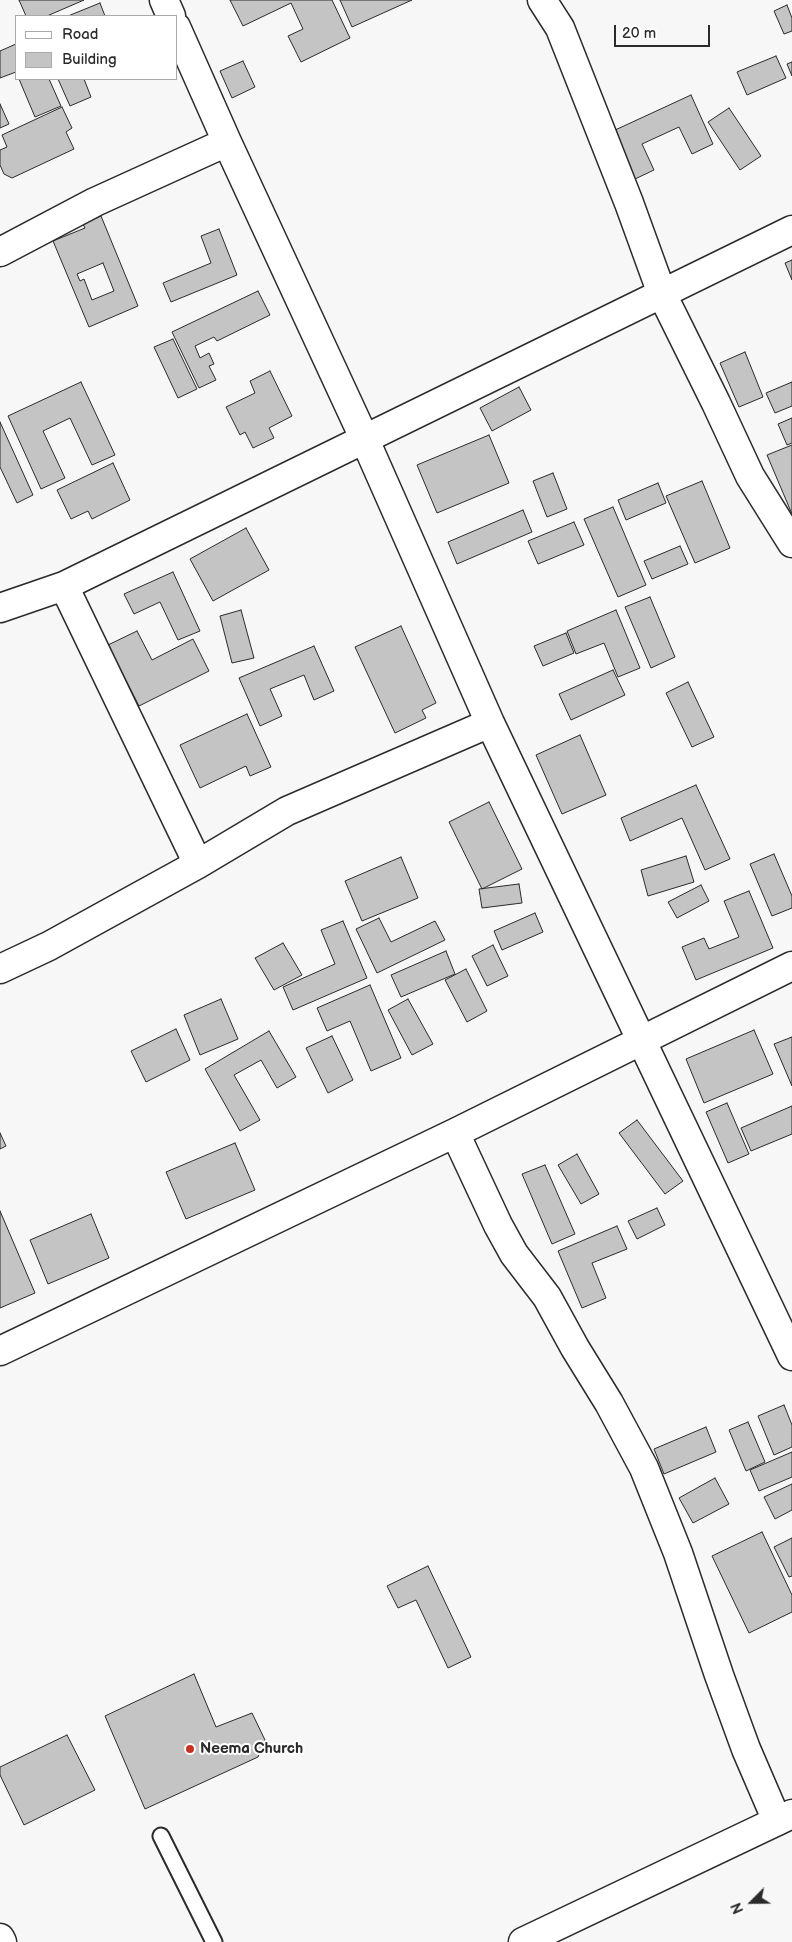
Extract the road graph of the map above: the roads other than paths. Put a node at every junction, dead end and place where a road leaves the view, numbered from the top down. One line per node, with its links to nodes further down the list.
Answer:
1 (164, 0): 3 (street)
2 (542, 0): 8 (street)
3 (171, 15)
4 (178, 32): 5 (street)
5 (227, 142): 7 (street); 9 (street)
6 (792, 230): 8 (street)
7 (0, 252)
8 (662, 294): 9 (street); 10 (street)
9 (365, 440): 11 (street); 13 (street)
10 (792, 544)
11 (64, 586): 12 (street); 14 (street)
12 (0, 608)
13 (490, 723): 14 (street); 17 (street)
14 (198, 864): 16 (street)
15 (792, 966): 17 (street)
16 (0, 969)
17 (641, 1040): 18 (street); 19 (street)
18 (455, 1134): 20 (street); 22 (street)
19 (784, 1318): 21 (street)
20 (0, 1351)
21 (792, 1356)
22 (784, 1818): 27 (street)
23 (161, 1836): 26 (lane)
24 (0, 1938): 25 (street)
25 (2, 1942)
26 (214, 1942)
27 (523, 1942)

